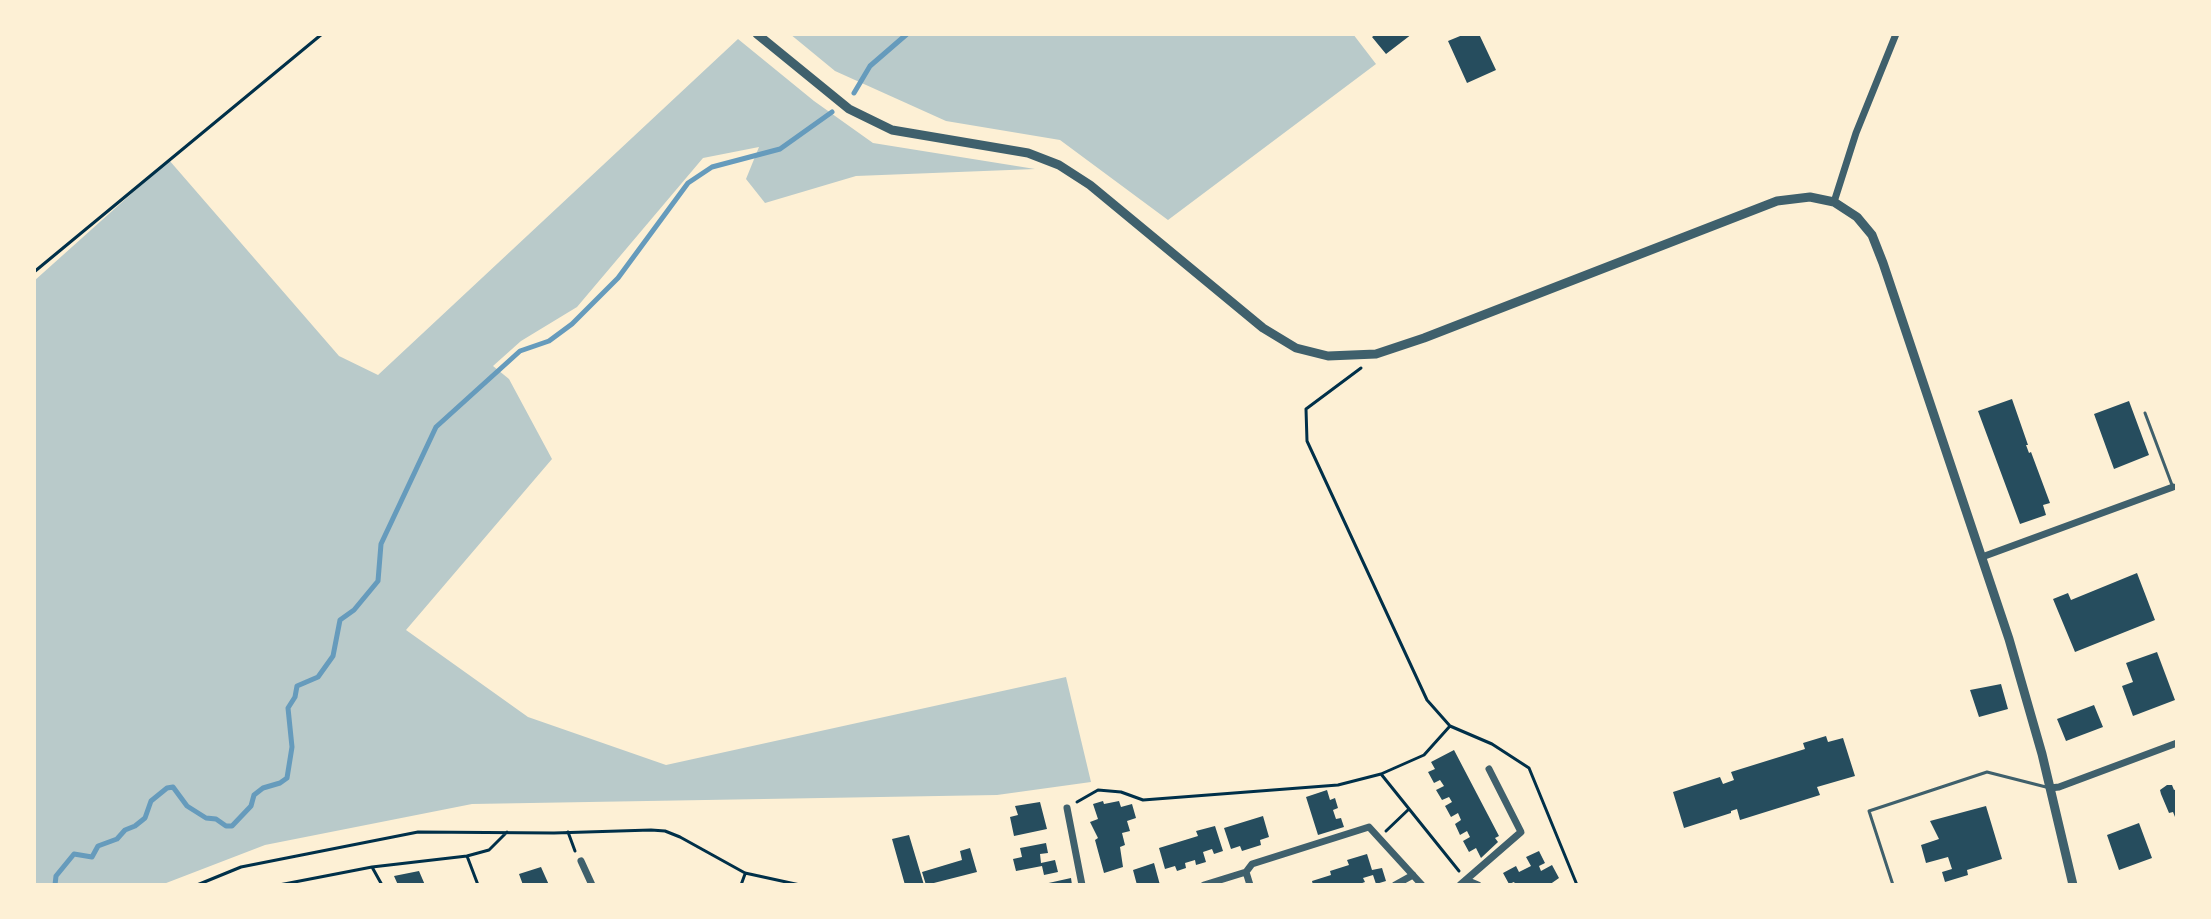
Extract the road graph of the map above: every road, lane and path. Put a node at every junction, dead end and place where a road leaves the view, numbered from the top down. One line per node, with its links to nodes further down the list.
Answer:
1 (322, 34): 5 (path)
2 (757, 34): 6 (street)
3 (1896, 34): 4 (street)
4 (1834, 202): 6 (street); 9 (street)
5 (34, 272)
6 (1376, 354): 10 (path)
7 (2145, 413): 8 (lane)
8 (2173, 487): 9 (street)
9 (1982, 557): 14 (street)
10 (1450, 726): 13 (path); 40 (path)
11 (2177, 743): 14 (street)
12 (1489, 769): 26 (street)
13 (1381, 774): 15 (path); 16 (path)
14 (2050, 788): 41 (lane); 42 (street)
15 (1067, 808): 34 (street)
16 (1409, 809): 19 (path); 26 (path)
17 (507, 832): 18 (path); 20 (path); 27 (path)
18 (568, 832): 21 (path); 24 (path)
19 (1380, 838): 23 (street); 25 (street)
20 (467, 856): 22 (path); 30 (path)
21 (581, 861): 31 (street)
22 (372, 867): 28 (path); 29 (path)
23 (1246, 872): 35 (street); 36 (street)
24 (745, 873): 32 (path); 33 (path)
25 (1413, 875): 37 (street); 38 (street)
26 (1463, 882): 39 (street)
27 (197, 885)
28 (279, 885)
29 (382, 885)
30 (478, 885)
31 (592, 885)
32 (741, 885)
33 (800, 885)
34 (1082, 885)
35 (1204, 885)
36 (1250, 885)
37 (1395, 885)
38 (1422, 885)
39 (1478, 885)
40 (1577, 885)
41 (1893, 885)
42 (2073, 885)

